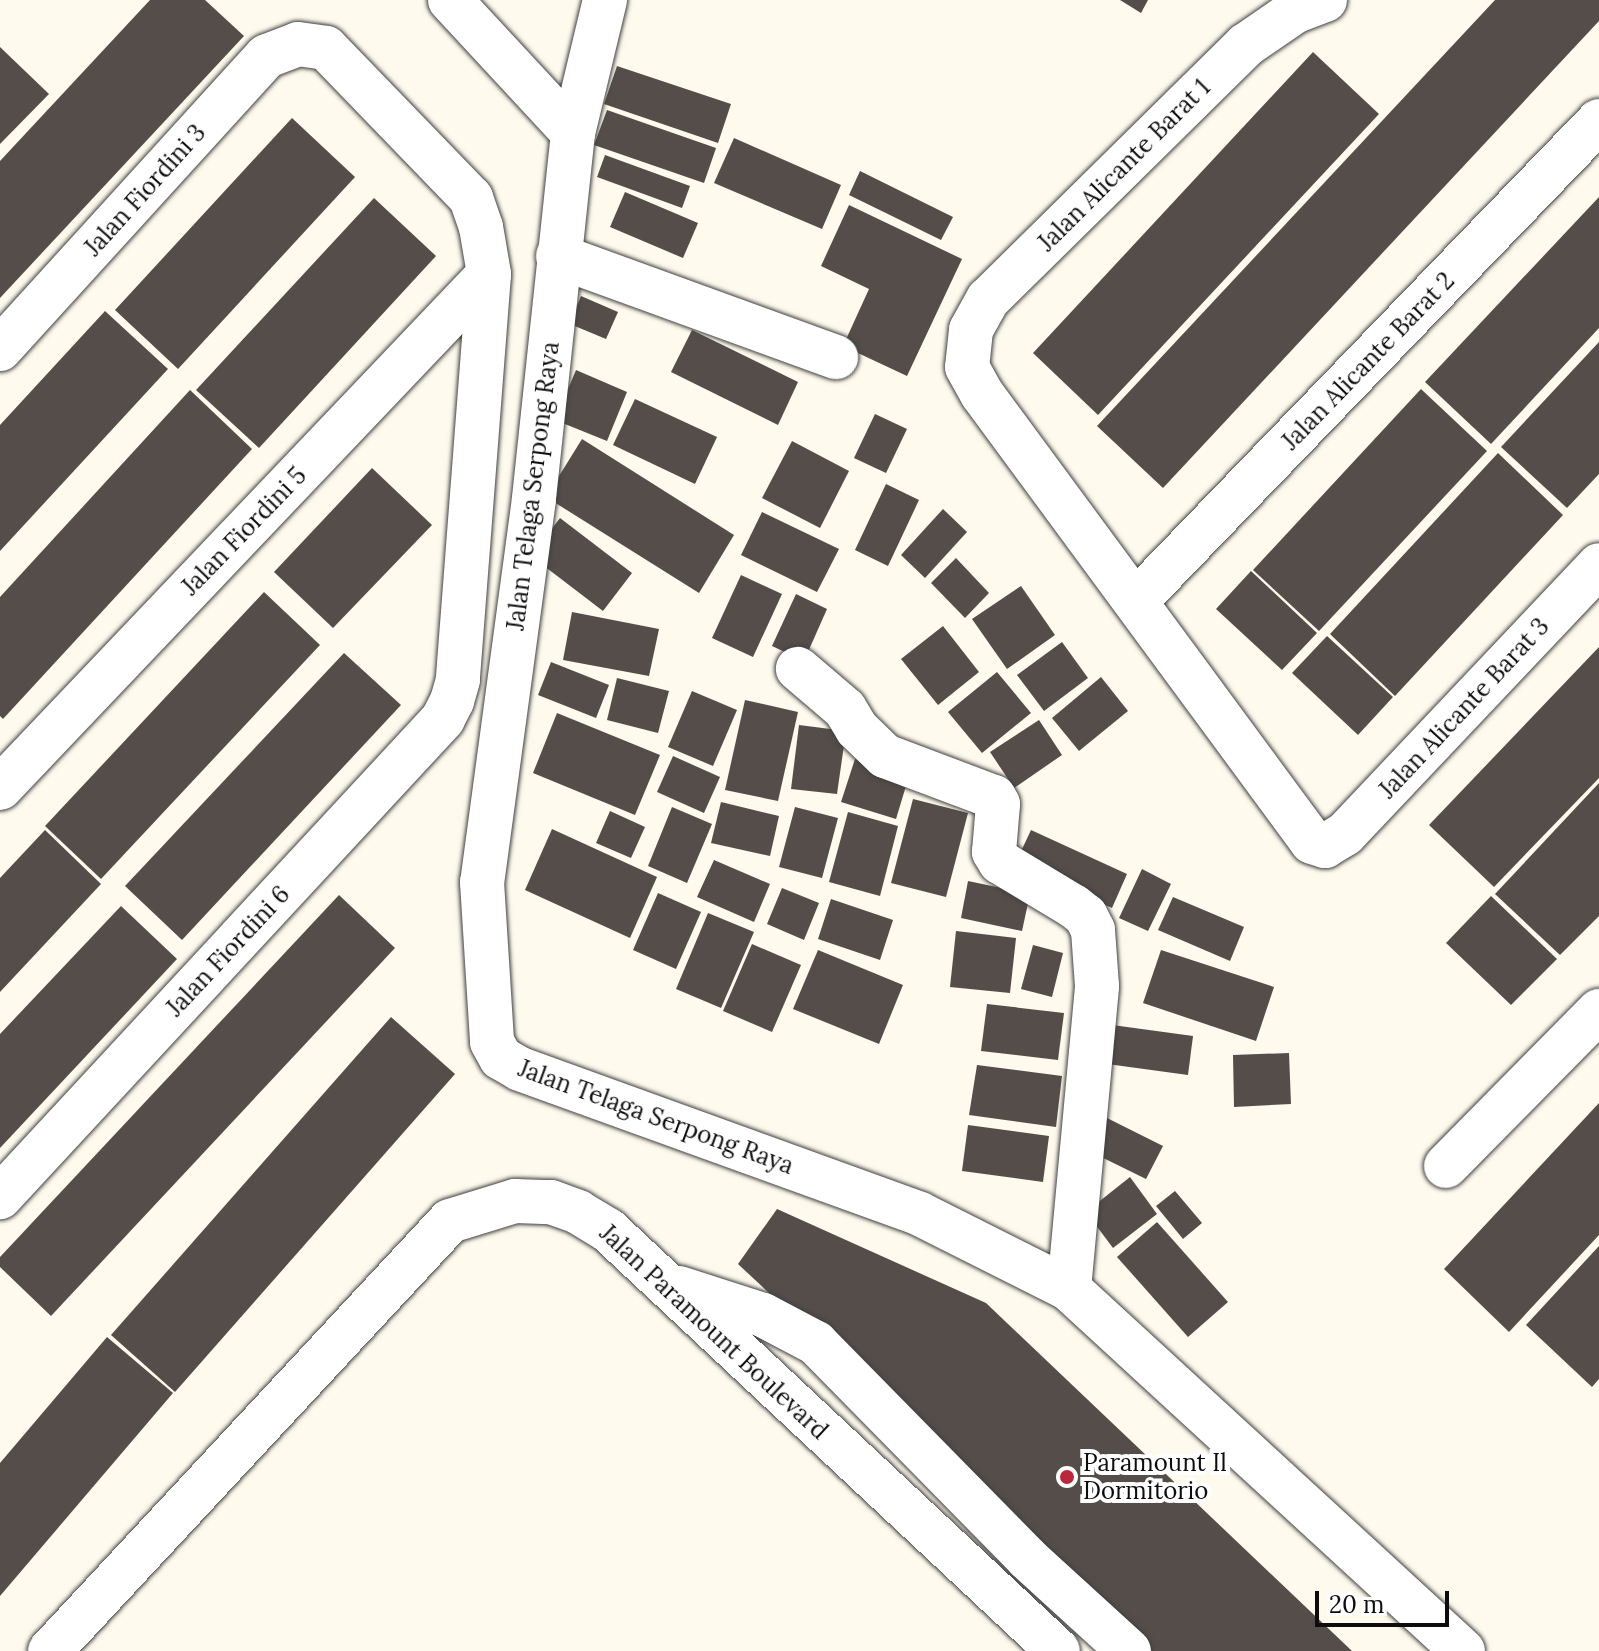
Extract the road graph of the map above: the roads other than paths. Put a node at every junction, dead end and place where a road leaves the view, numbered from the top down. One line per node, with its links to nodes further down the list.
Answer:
1 (450, 0): 5 (street)
2 (605, 0): 5 (street, Jalan Telaga Serpong Raya)
3 (1325, 0): 11 (street, Jalan Alicante Barat 1)
4 (1599, 121): 11 (street, Jalan Alicante Barat 2)
5 (573, 133): 6 (street, Jalan Telaga Serpong Raya)
6 (558, 256): 9 (street); 18 (street, Jalan Telaga Serpong Raya)
7 (489, 274): 8 (street, Jalan Fiordini 3); 13 (street, Jalan Fiordini 5); 16 (street, Jalan Fiordini 6)
8 (0, 349)
9 (836, 357)
10 (1599, 565): 11 (street, Jalan Alicante Barat 3)
11 (1136, 601)
12 (798, 669): 18 (street)
13 (0, 788)
14 (1599, 1011): 15 (street)
15 (1446, 1166)
16 (0, 1197)
17 (665, 1284): 19 (street, Jalan Paramount Boulevard); 20 (street, Jalan Paramount Boulevard); 21 (street)
18 (1069, 1289): 22 (street, Jalan Telaga Serpong Raya)
19 (50, 1651)
20 (1058, 1651)
21 (1129, 1651)
22 (1463, 1651)

